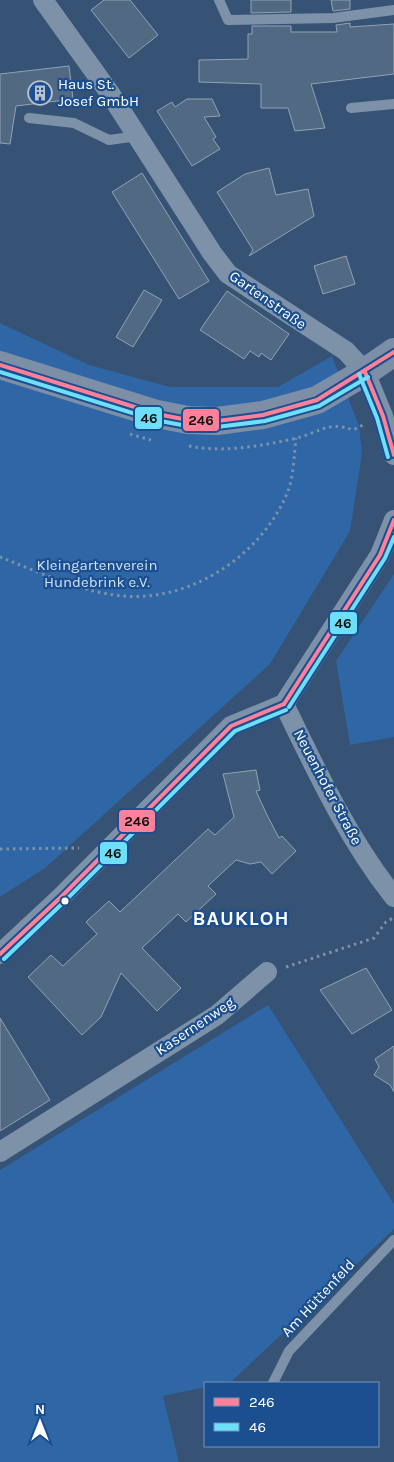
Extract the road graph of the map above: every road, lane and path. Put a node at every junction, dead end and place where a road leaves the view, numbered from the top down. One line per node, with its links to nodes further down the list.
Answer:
1 (42, 0): 7 (street, Gartenstraße)
2 (219, 0): 3 (lane)
3 (394, 10)
4 (394, 104): 5 (lane)
5 (351, 108)
6 (29, 118): 7 (lane)
7 (138, 136): 10 (street, Gartenstraße)
8 (394, 352): 10 (main road)
9 (0, 365): 10 (main road)
10 (365, 372): 12 (street)
11 (296, 438): 14 (path)
12 (394, 455)
13 (394, 520): 15 (street)
14 (0, 556)
15 (284, 704): 16 (street); 18 (street, Neuenhofer Straße)
16 (109, 848): 17 (path); 20 (street)
17 (0, 849)
18 (394, 897)
19 (394, 918): 21 (path)
20 (0, 954)
21 (267, 972): 22 (street, Kasernenweg)
22 (0, 1152)
23 (394, 1240): 24 (lane, Am Hüttenfeld)
24 (274, 1382)

